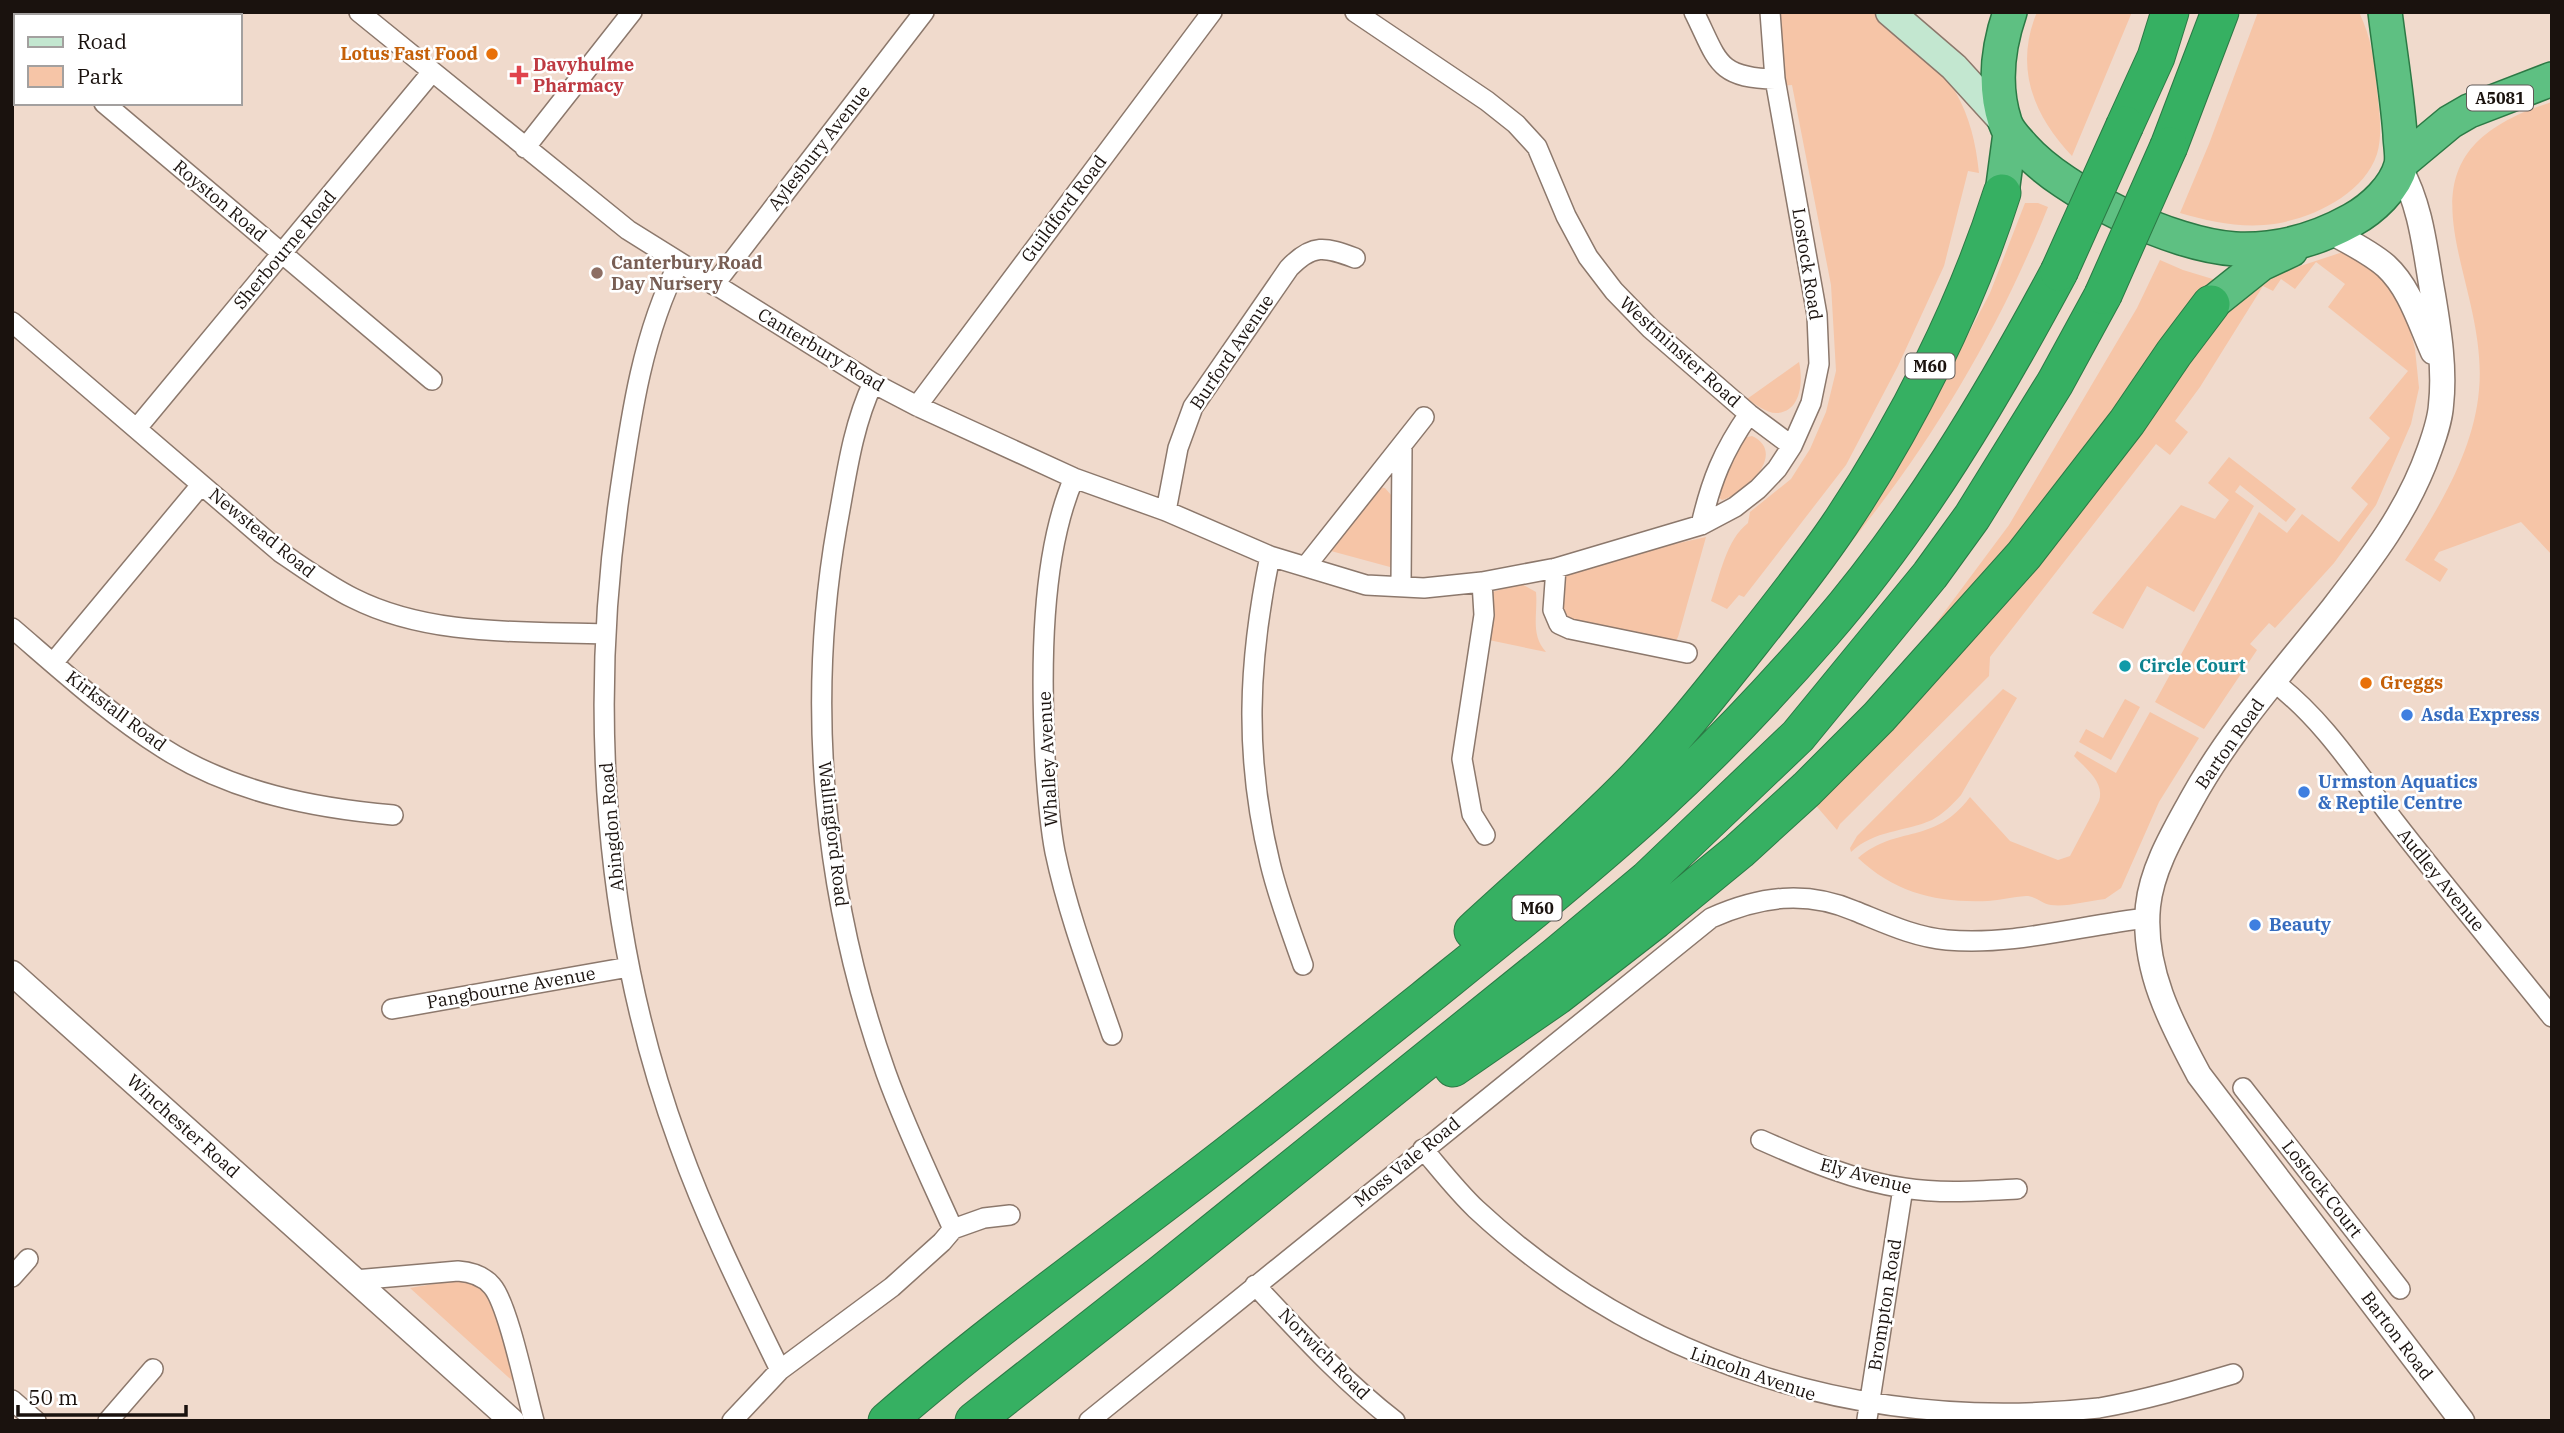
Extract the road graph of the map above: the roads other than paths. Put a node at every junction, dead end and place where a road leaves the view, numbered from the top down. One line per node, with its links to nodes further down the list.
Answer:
1 (359, 12): 13 (street, Canterbury Road)
2 (632, 12): 18 (street)
3 (924, 12): 25 (street, Aylesbury Avenue)
4 (1212, 12): 31 (street, Guildford Road)
5 (1355, 12): 32 (street, Westminster Road)
6 (1694, 12): 14 (street)
7 (1770, 12): 14 (street, Lostock Road)
8 (1889, 12): 17 (main road)
9 (2010, 12): 17 (highway)
10 (2171, 12): 64 (highway, M60, bridge)
11 (2220, 12): 73 (highway, M60, bridge)
12 (2385, 12): 19 (highway)
13 (432, 72): 18 (street, Canterbury Road); 22 (street, Sherbourne Road)
14 (1775, 79): 35 (street, Lostock Road)
15 (2552, 79): 19 (highway, A5081)
16 (106, 105): 22 (street, Royston Road)
17 (2008, 128): 20 (highway); 21 (highway)
18 (526, 148): 24 (street, Canterbury Road)
19 (2401, 165): 21 (highway); 28 (street, Barton Road)
20 (2002, 193): 64 (highway, M60)
21 (2320, 236): 26 (highway); 28 (street, Barton Road)
22 (282, 253): 29 (street, Royston Road); 34 (street, Sherbourne Road)
23 (1355, 258): 39 (street, Burford Avenue)
24 (680, 263): 25 (street, Canterbury Road); 47 (street, Abingdon Road)
25 (714, 285): 30 (street, Canterbury Road)
26 (2211, 304): 73 (highway, M60)
27 (12, 322): 34 (street, Newstead Road)
28 (2442, 372): 50 (street, Barton Road)
29 (432, 380)
30 (873, 383): 31 (street, Canterbury Road); 69 (street, Wallingford Road)
31 (917, 406): 37 (street, Canterbury Road)
32 (1749, 414): 35 (street, Westminster Road); 40 (street)
33 (1424, 417): 36 (street)
34 (137, 428): 38 (street, Newstead Road)
35 (1792, 446): 40 (street, Canterbury Road)
36 (1402, 447): 42 (street); 45 (street)
37 (1074, 478): 39 (street, Canterbury Road); 59 (street, Whalley Avenue)
38 (201, 485): 47 (street, Newstead Road); 49 (street)
39 (1166, 511): 41 (street, Canterbury Road)
40 (1701, 525): 43 (street, Canterbury Road)
41 (1270, 556): 42 (street, Canterbury Road); 54 (street)
42 (1306, 566): 45 (street, Canterbury Road)
43 (1556, 568): 44 (street, Canterbury Road); 48 (street)
44 (1482, 582): 45 (street, Canterbury Road); 52 (street)
45 (1401, 586)
46 (12, 628): 49 (street, Kirkstall Road)
47 (606, 634): 55 (street, Abingdon Road)
48 (1687, 653)
49 (53, 663): 51 (street, Kirkstall Road)
50 (2274, 682): 53 (street, Barton Road); 58 (street, Audley Avenue)
51 (393, 815)
52 (1485, 835)
53 (2148, 918): 62 (street, Barton Road); 65 (street, Moss Vale Road)
54 (1303, 965)
55 (629, 967): 57 (street, Pangbourne Avenue); 79 (street, Abingdon Road)
56 (12, 973): 75 (street, Winchester Road)
57 (392, 1009)
58 (2552, 1017)
59 (1112, 1035)
60 (2243, 1088): 61 (street, Lostock Court)
61 (2267, 1118): 62 (street); 70 (street, Lostock Court)
62 (2243, 1135): 71 (street, Barton Road)
63 (1761, 1140): 66 (street, Ely Avenue)
64 (1238, 1148): 88 (highway, M60)
65 (1423, 1149): 76 (street, Moss Vale Road); 82 (street, Lincoln Avenue)
66 (1903, 1188): 67 (street, Ely Avenue); 82 (street, Brompton Road)
67 (2017, 1189)
68 (1010, 1215): 69 (street)
69 (953, 1229): 79 (street)
70 (2356, 1232): 71 (street); 77 (street, Lostock Court)
71 (2331, 1251): 92 (street, Barton Road)
72 (28, 1259): 74 (street)
73 (1161, 1274): 89 (highway, M60)
74 (12, 1278)
75 (355, 1280): 85 (street, Winchester Road); 86 (street)
76 (1255, 1285): 90 (street, Moss Vale Road); 91 (street, Norwich Road)
77 (2400, 1289)
78 (153, 1369): 84 (street)
79 (780, 1370): 87 (street)
80 (2233, 1374): 82 (street, Lincoln Avenue)
81 (12, 1400): 83 (street)
82 (1868, 1414)
83 (36, 1421)
84 (108, 1421)
85 (512, 1421)
86 (534, 1421)
87 (732, 1421)
88 (887, 1421)
89 (974, 1421)
90 (1088, 1421)
91 (1395, 1421)
92 (2462, 1421)

